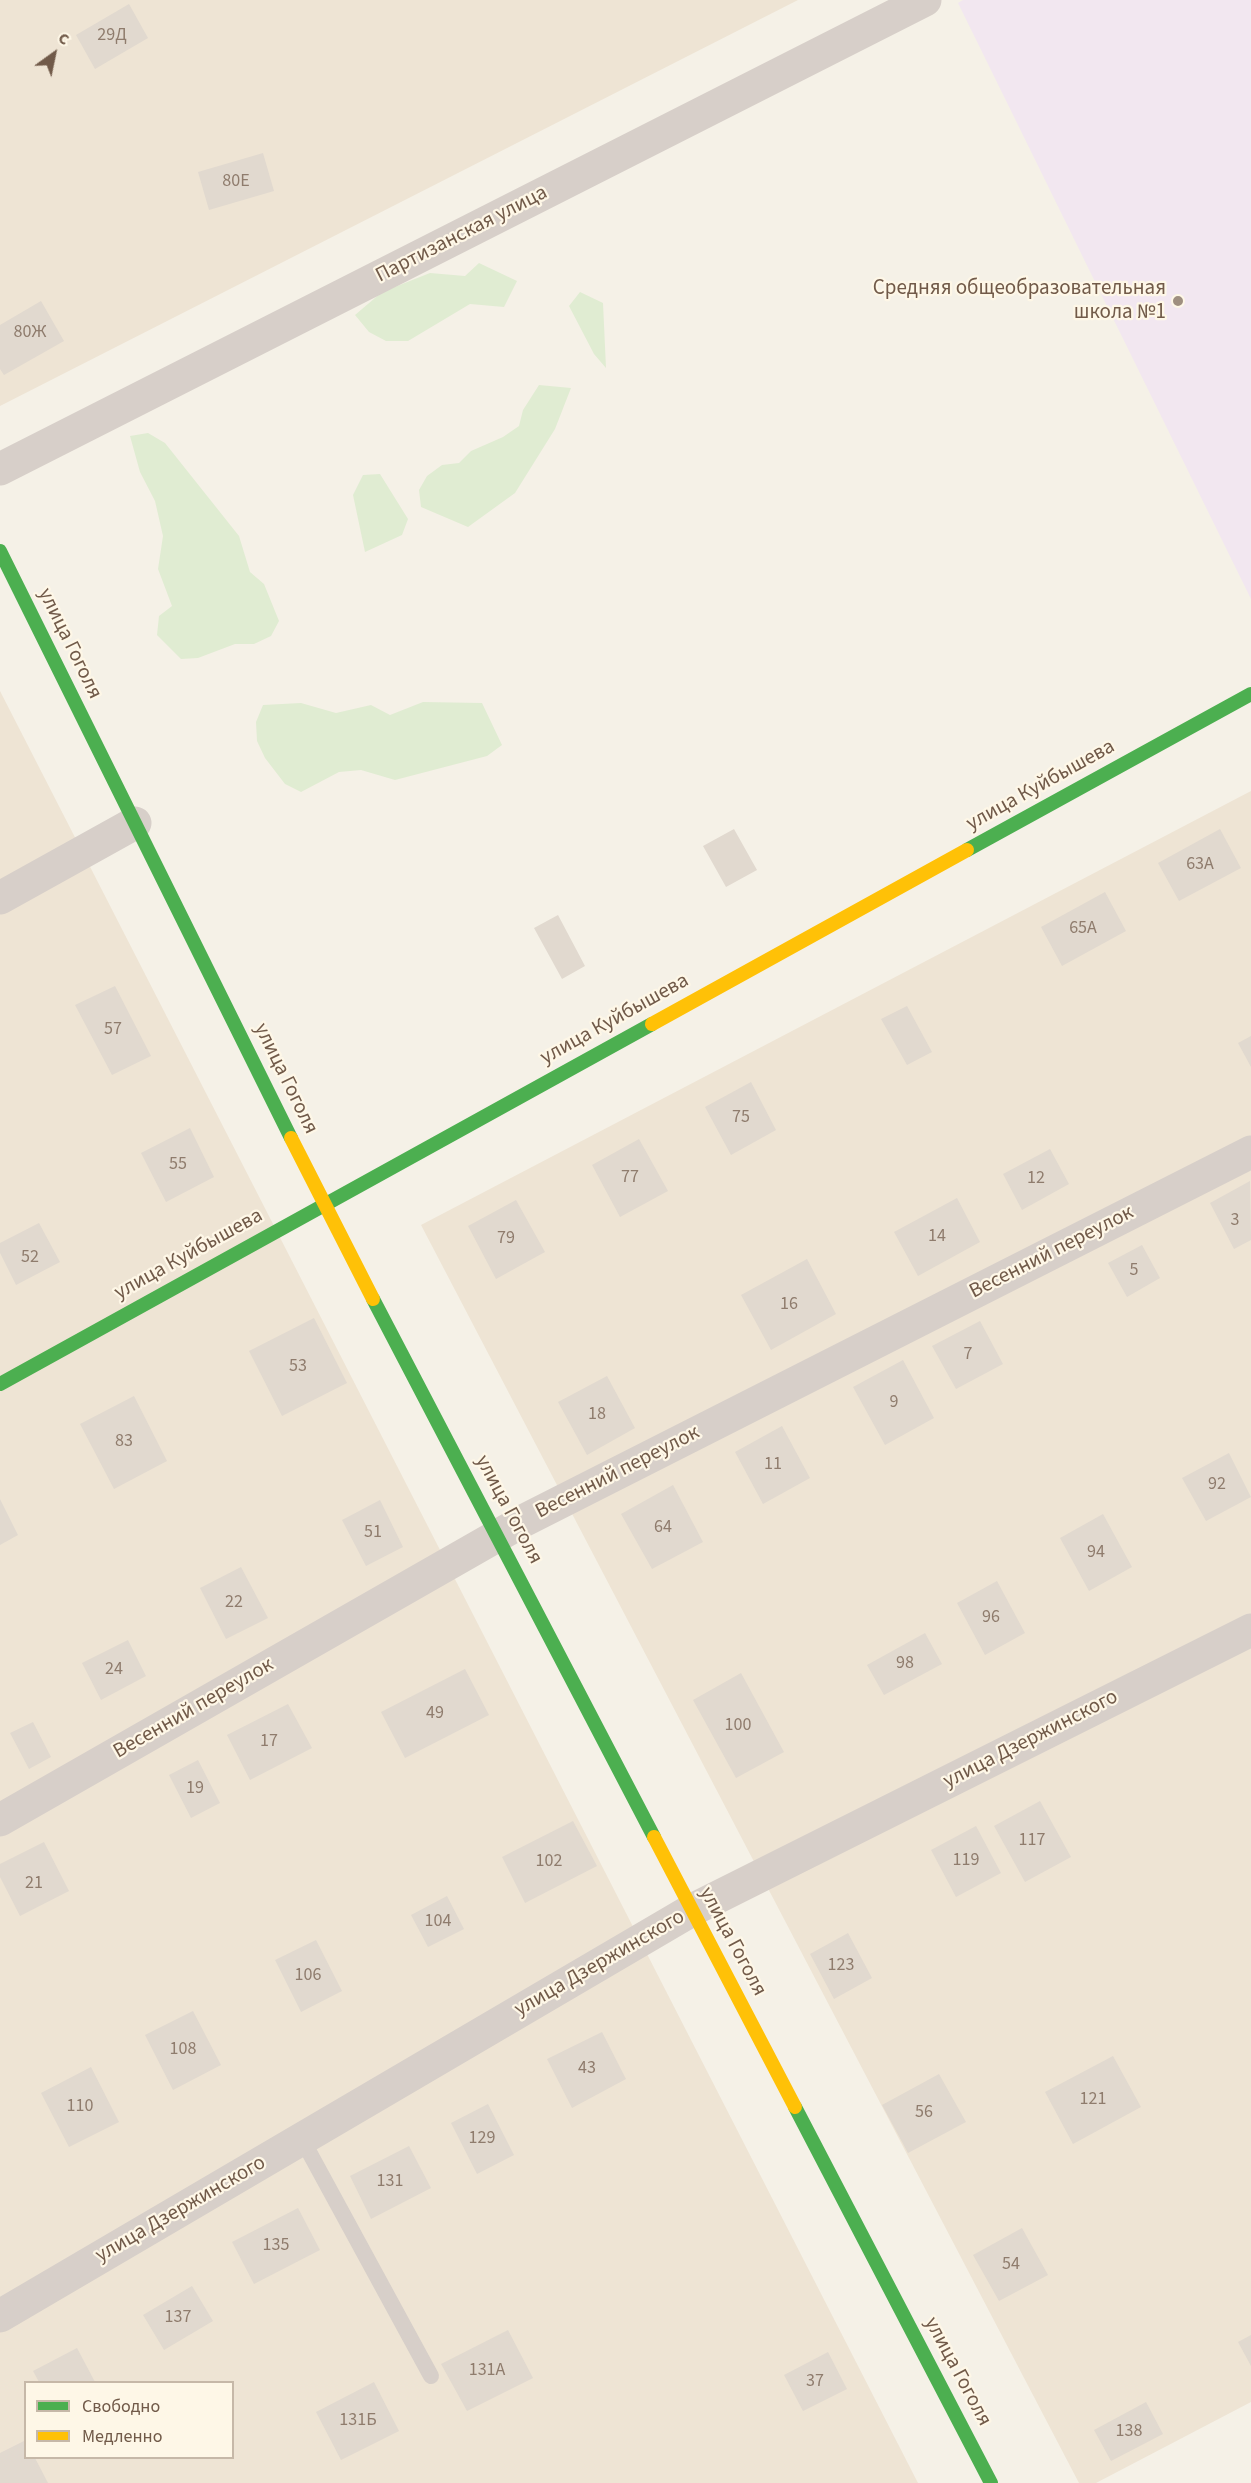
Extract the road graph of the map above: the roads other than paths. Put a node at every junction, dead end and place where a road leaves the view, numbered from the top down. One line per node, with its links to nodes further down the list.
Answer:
1 (925, 0): 2 (street, Партизанская улица)
2 (0, 469)
3 (0, 551): 5 (street, улица Гоголя)
4 (1251, 694): 8 (street, улица Куйбышева)
5 (135, 824): 6 (street); 8 (street, улица Гоголя)
6 (0, 897)
7 (1251, 1152): 10 (street, Весенний переулок)
8 (324, 1204): 9 (street, улица Куйбышева); 10 (street, улица Гоголя)
9 (0, 1384)
10 (497, 1536): 12 (street, Весенний переулок); 13 (street, улица Гоголя)
11 (1251, 1630): 13 (street, улица Дзержинского)
12 (0, 1820)
13 (692, 1911): 14 (street, улица Дзержинского); 17 (street, улица Гоголя)
14 (302, 2139): 15 (street, улица Дзержинского); 16 (lane)
15 (0, 2316)
16 (431, 2376)
17 (991, 2483)

